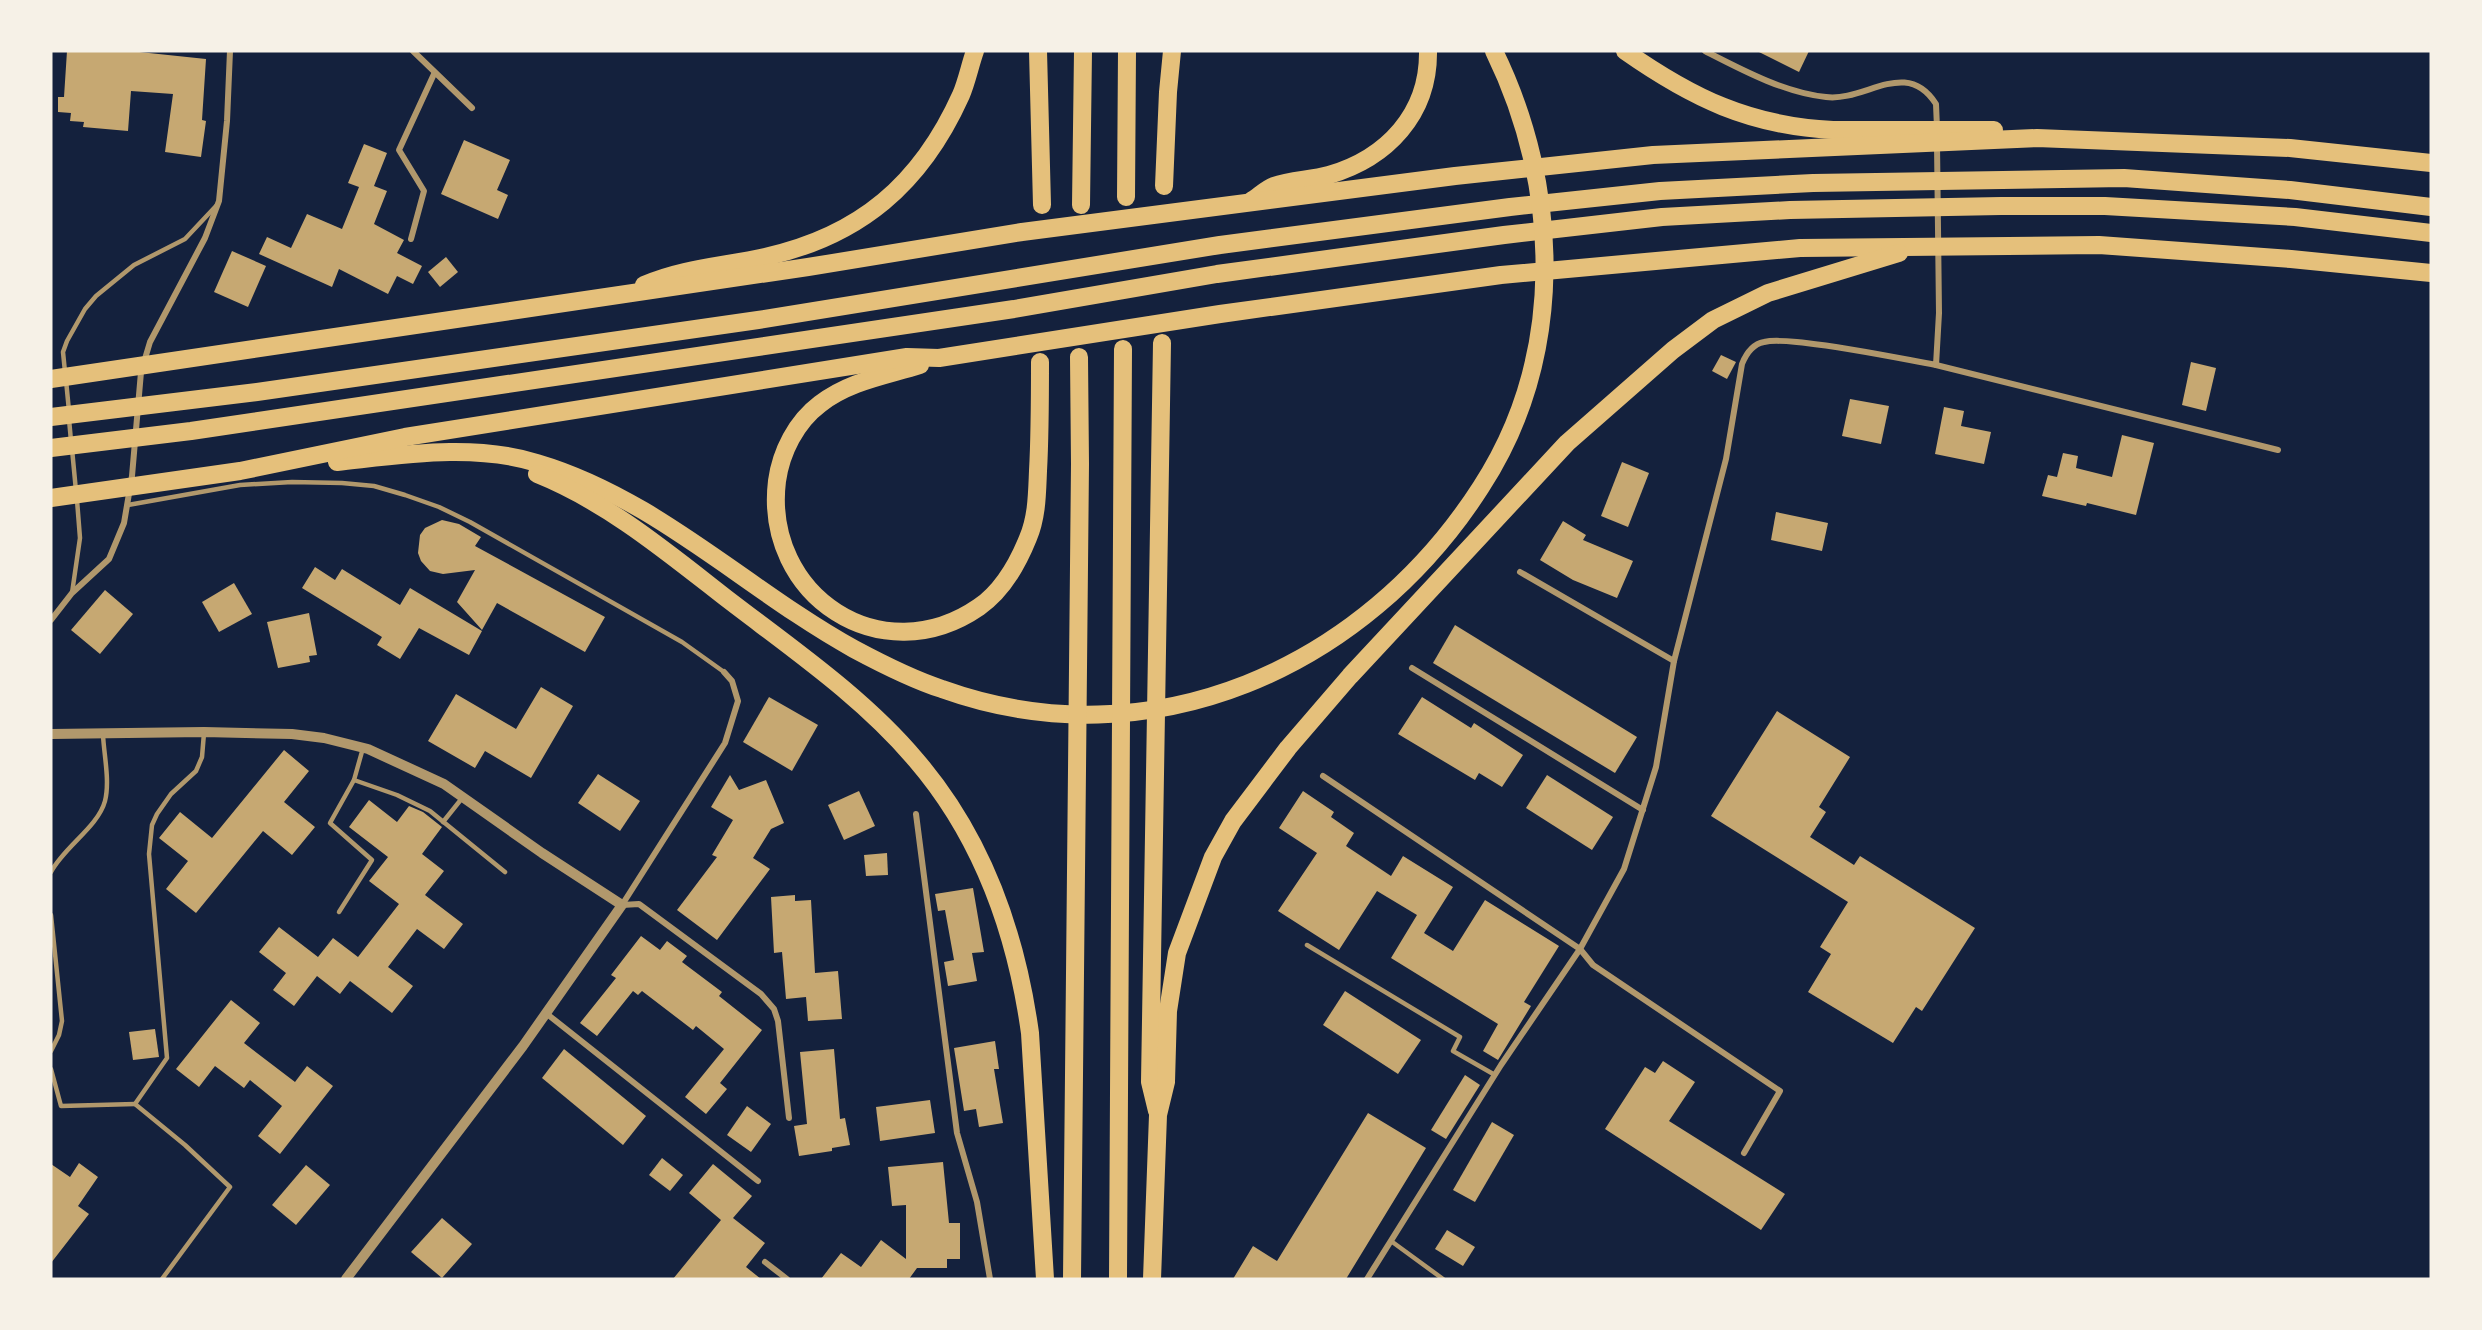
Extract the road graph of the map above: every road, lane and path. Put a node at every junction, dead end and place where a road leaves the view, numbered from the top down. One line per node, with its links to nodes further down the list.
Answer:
1 (230, 51): 18 (street)
2 (413, 51): 12 (street)
3 (975, 51): 27 (highway)
4 (1038, 51): 21 (highway)
5 (1083, 51): 19 (highway)
6 (1127, 51): 17 (highway)
7 (1172, 51): 16 (highway)
8 (1428, 51): 20 (highway)
9 (1494, 51): 38 (highway)
10 (1625, 51): 14 (highway)
11 (1705, 51): 33 (street)
12 (434, 74): 13 (street); 24 (street)
13 (472, 108)
14 (2037, 138): 15 (highway); 20 (highway)
15 (2431, 163)
16 (1164, 186)
17 (1126, 197)
18 (218, 204): 41 (street); 43 (lane)
19 (1082, 204)
20 (1247, 204): 27 (highway)
21 (1042, 205)
22 (2431, 207): 35 (highway)
23 (2431, 233): 36 (highway)
24 (411, 240)
25 (1921, 247): 26 (highway); 31 (highway); 70 (highway)
26 (2431, 273)
27 (622, 294): 34 (highway)
28 (1162, 343): 70 (highway)
29 (1123, 349): 82 (highway)
30 (1079, 357): 81 (highway)
31 (939, 358): 32 (highway); 39 (highway)
32 (1040, 362)
33 (1936, 365): 37 (street); 45 (street)
34 (51, 379)
35 (51, 417)
36 (51, 448)
37 (2278, 450)
38 (463, 452): 39 (highway); 80 (highway)
39 (240, 471): 40 (highway)
40 (51, 498)
41 (128, 505): 43 (street); 47 (lane)
42 (1520, 572): 45 (street)
43 (72, 594): 44 (street)
44 (51, 620)
45 (1674, 661): 55 (street)
46 (1412, 668): 55 (street)
47 (724, 672): 60 (street)
48 (204, 732): 49 (street); 51 (street); 69 (lane)
49 (103, 733): 50 (street); 58 (lane)
50 (51, 734)
51 (363, 748): 53 (lane); 54 (street)
52 (1323, 776): 64 (street)
53 (354, 780): 57 (lane); 61 (lane)
54 (464, 797): 57 (lane); 60 (street)
55 (1643, 810): 64 (street)
56 (916, 814): 79 (street)
57 (443, 822): 59 (lane)
58 (51, 872)
59 (505, 872)
60 (622, 905): 65 (street); 71 (street)
61 (339, 912)
62 (51, 915): 66 (lane)
63 (1306, 945): 68 (lane)
64 (1580, 949): 68 (street); 72 (street)
65 (547, 1014): 73 (street); 77 (street)
66 (51, 1051)
67 (51, 1069): 69 (lane)
68 (1495, 1075): 74 (street)
69 (135, 1104): 76 (lane)
70 (1158, 1115): 83 (highway)
71 (789, 1118)
72 (1744, 1153)
73 (758, 1181)
74 (1391, 1241): 84 (street); 85 (lane)
75 (765, 1262): 78 (street)
76 (162, 1279)
77 (346, 1279)
78 (787, 1279)
79 (990, 1279)
80 (1045, 1279)
81 (1072, 1279)
82 (1118, 1279)
83 (1152, 1279)
84 (1367, 1279)
85 (1443, 1279)

